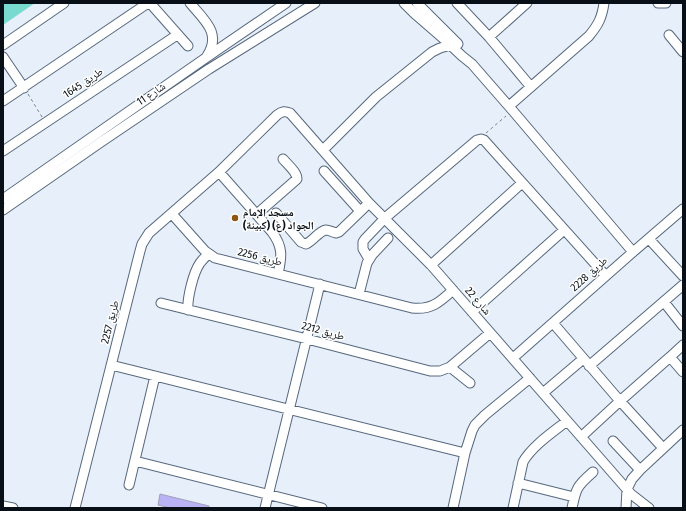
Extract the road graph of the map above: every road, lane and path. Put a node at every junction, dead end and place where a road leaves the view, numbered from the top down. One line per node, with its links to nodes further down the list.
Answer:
1 (64, 3): 17 (street)
2 (149, 3): 14 (street); 26 (street)
3 (190, 3): 23 (street)
4 (286, 3): 23 (street, شارع 11)
5 (314, 3): 42 (street, شارع 11)
6 (404, 3): 13 (street)
7 (417, 3): 24 (street)
8 (457, 3): 16 (street)
9 (604, 3): 25 (street)
10 (658, 3): 11 (street)
11 (666, 3)
12 (522, 5): 16 (street)
13 (436, 32): 18 (street); 21 (street)
14 (178, 35): 20 (street); 30 (street, طريق 1645)
15 (668, 35): 19 (street)
16 (489, 37): 25 (street)
17 (3, 44)
18 (451, 45): 21 (street); 24 (street)
19 (681, 45)
20 (188, 46)
21 (432, 52): 32 (street)
22 (3, 57): 26 (street)
23 (207, 57): 40 (street, شارع 11)
24 (472, 64): 28 (street)
25 (532, 86): 28 (street)
26 (24, 88): 27 (street); 30 (path)
27 (3, 101)
28 (511, 108): 31 (path); 52 (street)
29 (287, 112): 32 (street, شارع 22); 36 (street, طريق 2257)
30 (46, 122): 33 (street, طريق 1645)
31 (479, 139): 38 (street); 48 (street)
32 (323, 150): 37 (street, شارع 22)
33 (3, 151)
34 (283, 159): 47 (street)
35 (324, 171): 39 (street)
36 (219, 172): 46 (street, طريق 2257); 47 (street)
37 (347, 178): 39 (street); 41 (street, شارع 22)
38 (522, 183): 49 (street); 55 (street)
39 (338, 186): 44 (street)
40 (3, 199)
41 (369, 203): 44 (street); 48 (street, شارع 22)
42 (3, 210)
43 (683, 210): 51 (street, طريق 2228)
44 (360, 211): 45 (street)
45 (276, 213)
46 (172, 214): 53 (street, طريق 2256); 75 (street, طريق 2257)
47 (257, 214): 56 (street)
48 (384, 218): 54 (street); 55 (street, شارع 22)
49 (564, 230): 57 (street); 66 (street)
50 (388, 238): 54 (street)
51 (649, 238): 52 (street, طريق 2228); 58 (street)
52 (633, 252): 57 (street, طريق 2228)
53 (208, 254): 56 (street, طريق 2256); 65 (street)
54 (369, 259): 62 (street)
55 (431, 265): 61 (street, شارع 22)
56 (278, 274): 59 (street, طريق 2256)
57 (606, 276): 67 (street, طريق 2228)
58 (683, 276)
59 (320, 284): 62 (street, طريق 2256); 70 (street)
60 (683, 285): 63 (street)
61 (453, 290): 62 (street, طريق 2256); 66 (street, شارع 22)
62 (358, 294)
63 (664, 302): 68 (street); 76 (street)
64 (161, 303): 65 (street, طريق 2212)
65 (188, 310): 70 (street, طريق 2212)
66 (472, 312): 69 (street, شارع 22)
67 (552, 323): 73 (street, طريق 2228); 74 (street)
68 (683, 326)
69 (490, 333): 73 (street, شارع 22); 77 (street, طريق 2212)
70 (307, 339): 77 (street, طريق 2212); 84 (street)
71 (683, 345): 72 (street)
72 (670, 357): 78 (street); 83 (street)
73 (513, 358): 80 (street, شارع 22)
74 (583, 359): 76 (street); 82 (street)
75 (111, 365): 79 (street); 101 (street, طريق 2257)
76 (590, 366): 83 (street)
77 (450, 367): 81 (street)
78 (683, 372)
79 (155, 376): 84 (street); 91 (street)
80 (530, 378): 82 (street, شارع 22); 90 (street)
81 (470, 383)
82 (543, 393): 85 (street, شارع 22)
83 (620, 401): 87 (street); 89 (street)
84 (290, 410): 90 (street); 97 (street)
85 (568, 421): 87 (street, شارع 22); 94 (street)
86 (682, 433): 89 (street)
87 (581, 437): 96 (street, شارع 22)
88 (613, 441): 92 (street)
89 (663, 448): 92 (street)
90 (465, 453): 104 (street)
91 (135, 461): 95 (street); 97 (street)
92 (640, 470): 96 (street)
93 (593, 472): 98 (street)
94 (518, 483): 98 (street); 105 (street)
95 (129, 485)
96 (628, 489): 107 (street); 108 (street, شارع 22)
97 (268, 494): 102 (street); 103 (street)
98 (574, 497): 106 (street)
99 (3, 506): 100 (street)
100 (13, 508)
101 (75, 508)
102 (265, 508)
103 (322, 508)
104 (452, 508)
105 (513, 508)
106 (572, 508)
107 (626, 508)
108 (649, 508)

